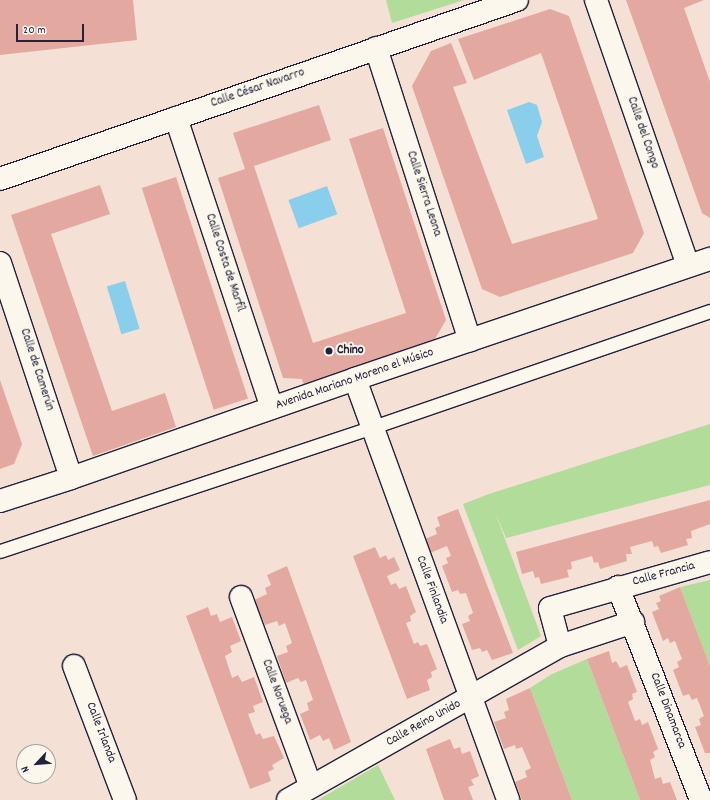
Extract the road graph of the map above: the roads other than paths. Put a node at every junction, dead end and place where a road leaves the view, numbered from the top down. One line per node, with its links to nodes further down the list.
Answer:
1 (517, 0): 3 (street, Calle César Navarro)
2 (596, 0): 8 (street, Calle del Congo)
3 (376, 48): 4 (street, Calle César Navarro); 10 (street, Calle Sierra Leona)
4 (176, 118): 5 (street, Calle César Navarro); 12 (street, Calle Costa de Marfíl)
5 (0, 179)
6 (710, 259): 8 (street, Avenida Mariano Moreno el Músico)
7 (0, 263): 14 (street, Calle de Camerún)
8 (688, 266): 10 (street, Avenida Mariano Moreno el Músico)
9 (710, 311): 13 (lane)
10 (470, 340): 11 (street, Avenida Mariano Moreno el Músico)
11 (355, 379): 12 (street, Avenida Mariano Moreno el Músico); 13 (street, Calle Finlandia)
12 (272, 408): 14 (street, Avenida Mariano Moreno el Músico)
13 (373, 427): 16 (lane); 23 (street, Calle Finlandia)
14 (71, 478): 15 (street, Avenida Mariano Moreno el Músico)
15 (0, 501)
16 (0, 551)
17 (710, 562): 18 (street, Calle Francia)
18 (618, 587): 20 (street, Calle Dinamarca); 21 (street, Calle Francia)
19 (241, 597): 24 (street, Calle Noruega)
20 (633, 622): 21 (street, Calle Reino Unido); 28 (street, Calle Dinamarca)
21 (560, 646): 23 (street, Calle Reino Unido)
22 (74, 666): 25 (street, Calle Irlanda)
23 (471, 698): 24 (street, Calle Reino Unido); 27 (street, Calle Finlandia)
24 (311, 787): 26 (street, Calle Reino Unido)
25 (125, 800)
26 (288, 800)
27 (508, 800)
28 (701, 800)

